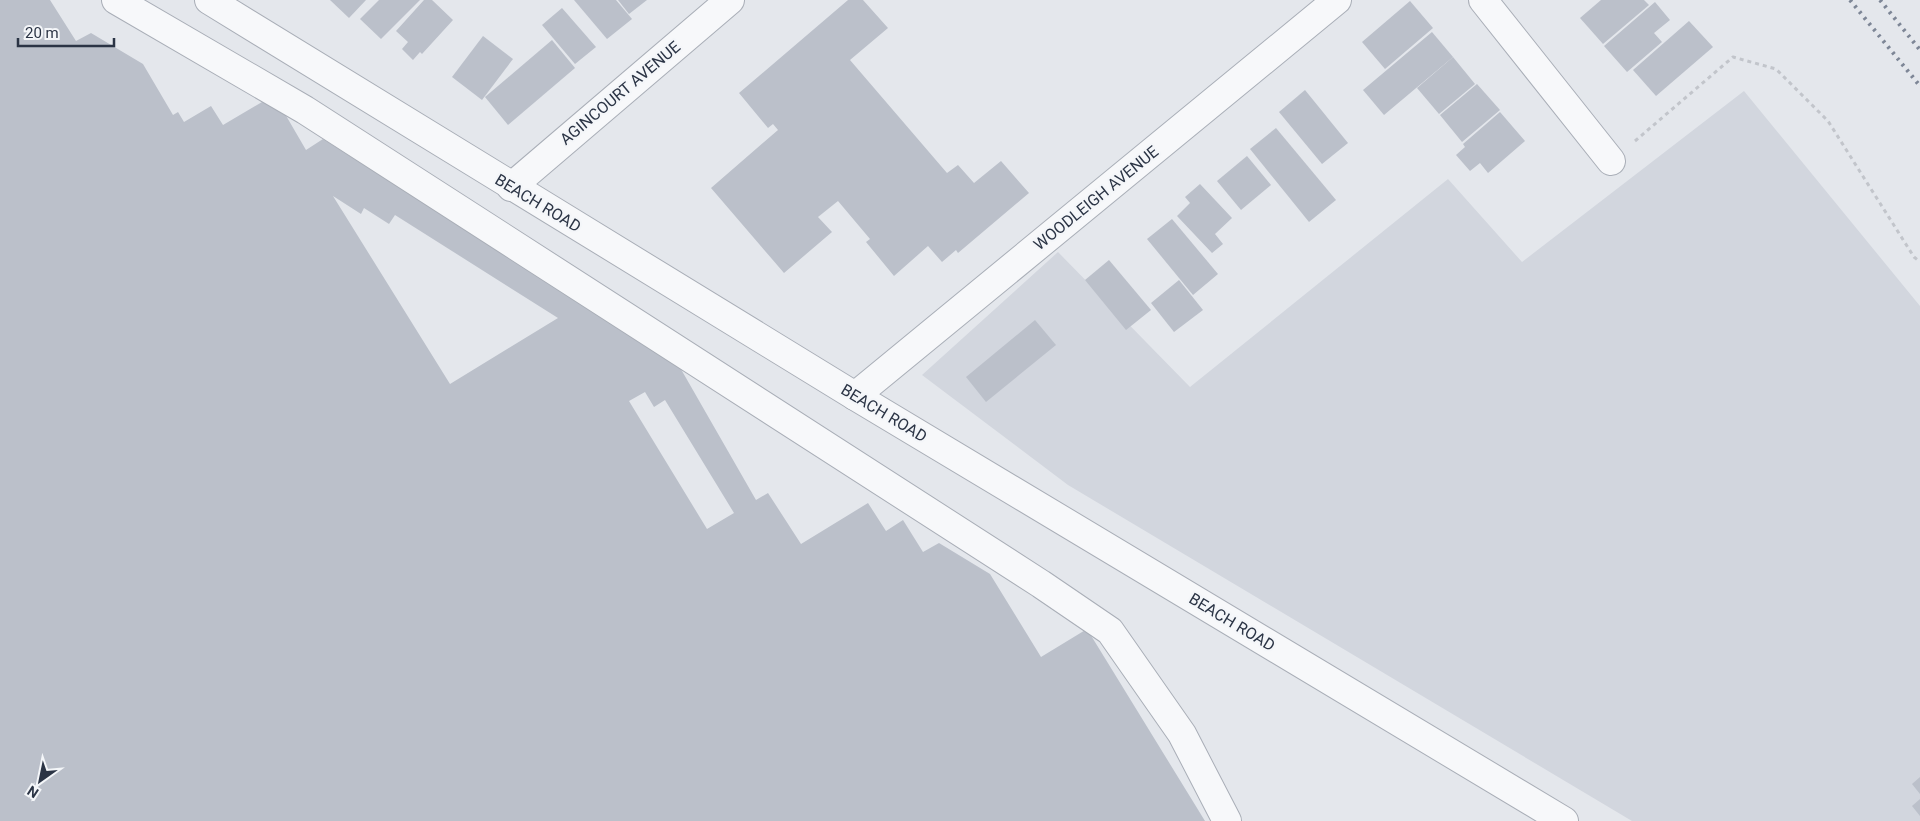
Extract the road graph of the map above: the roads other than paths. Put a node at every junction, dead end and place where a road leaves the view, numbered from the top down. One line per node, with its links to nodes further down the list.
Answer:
1 (116, 0): 10 (street)
2 (209, 0): 7 (street, BEACH ROAD)
3 (730, 0): 7 (street, AGINCOURT AVENUE)
4 (1337, 0): 8 (street, WOODLEIGH AVENUE)
5 (1483, 0): 6 (street)
6 (1612, 162)
7 (511, 187): 8 (street, BEACH ROAD)
8 (855, 396): 9 (street, BEACH ROAD)
9 (1553, 818)
10 (1227, 821)

